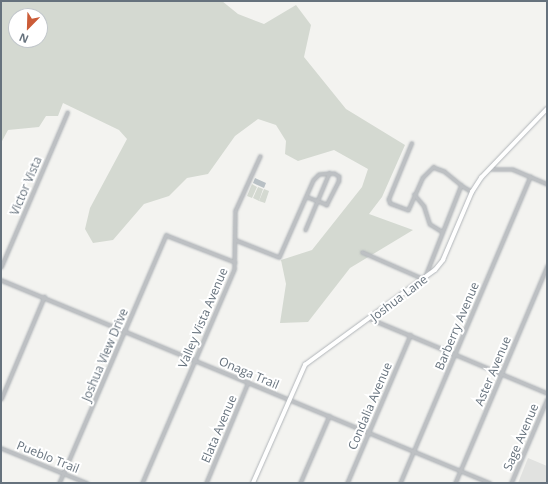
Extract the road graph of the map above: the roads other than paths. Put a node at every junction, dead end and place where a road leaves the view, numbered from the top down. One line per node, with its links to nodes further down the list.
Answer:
1 (547, 109): 5 (main road, Joshua Lane)
2 (67, 113): 20 (street, Victor Vista)
3 (412, 143): 11 (street)
4 (260, 156): 16 (street, Valley Vista Avenue)
5 (491, 169): 7 (street); 10 (main road, Joshua Lane)
6 (329, 173): 12 (street); 13 (street); 13 (street)
7 (530, 176): 8 (street); 27 (street, Barberry Avenue)
8 (547, 184)
9 (462, 185): 10 (street); 11 (street); 15 (street)
10 (472, 192): 21 (main road, Joshua Lane)
11 (414, 194): 15 (street)
12 (306, 197): 13 (street); 16 (street)
13 (316, 201): 14 (street)
14 (305, 230)
15 (441, 231): 21 (street)
16 (236, 240): 18 (street, Valley Vista Avenue)
17 (362, 252): 21 (street)
18 (235, 262): 25 (street, Joshua View Drive); 28 (street, Valley Vista Avenue)
19 (547, 266): 29 (street, Aster Avenue)
20 (1, 267)
21 (424, 279): 24 (main road, Joshua Lane)
22 (1, 280): 23 (street, Onaga Trail)
23 (44, 298): 25 (street, Onaga Trail); 32 (street)
24 (371, 319): 26 (street); 34 (main road, Joshua Lane)
25 (125, 331): 28 (street, Onaga Trail); 41 (street, Joshua View Drive)
26 (410, 335): 27 (street); 37 (street, Condalia Avenue)
27 (455, 354): 29 (street); 39 (street, Barberry Avenue)
28 (194, 360): 30 (street, Onaga Trail); 44 (street, Valley Vista Avenue)
29 (502, 374): 31 (street); 40 (street, Aster Avenue)
30 (248, 382): 34 (street, Onaga Trail); 45 (street, Elata Avenue)
31 (547, 392)
32 (1, 398)
33 (547, 399): 35 (street, Sage Avenue)
34 (288, 400): 36 (street, Onaga Trail); 46 (main road, Joshua Lane)
35 (545, 406): 52 (street, Sage Avenue)
36 (329, 416): 37 (street, Onaga Trail); 47 (street)
37 (369, 432): 39 (street, Onaga Trail); 48 (street, Condalia Avenue)
38 (1, 448): 41 (street, Pueblo Trail)
39 (414, 451): 40 (street, Onaga Trail); 49 (street, Barberry Avenue)
40 (460, 471): 50 (street, Aster Avenue); 51 (street, Onaga Trail)
41 (63, 473): 42 (street, Joshua View Drive); 43 (street, Pueblo Trail)
42 (59, 483)
43 (88, 483)
44 (142, 483)
45 (206, 483)
46 (253, 483)
47 (300, 483)
48 (347, 483)
49 (400, 483)
50 (455, 483)
51 (490, 483)
52 (511, 483)

